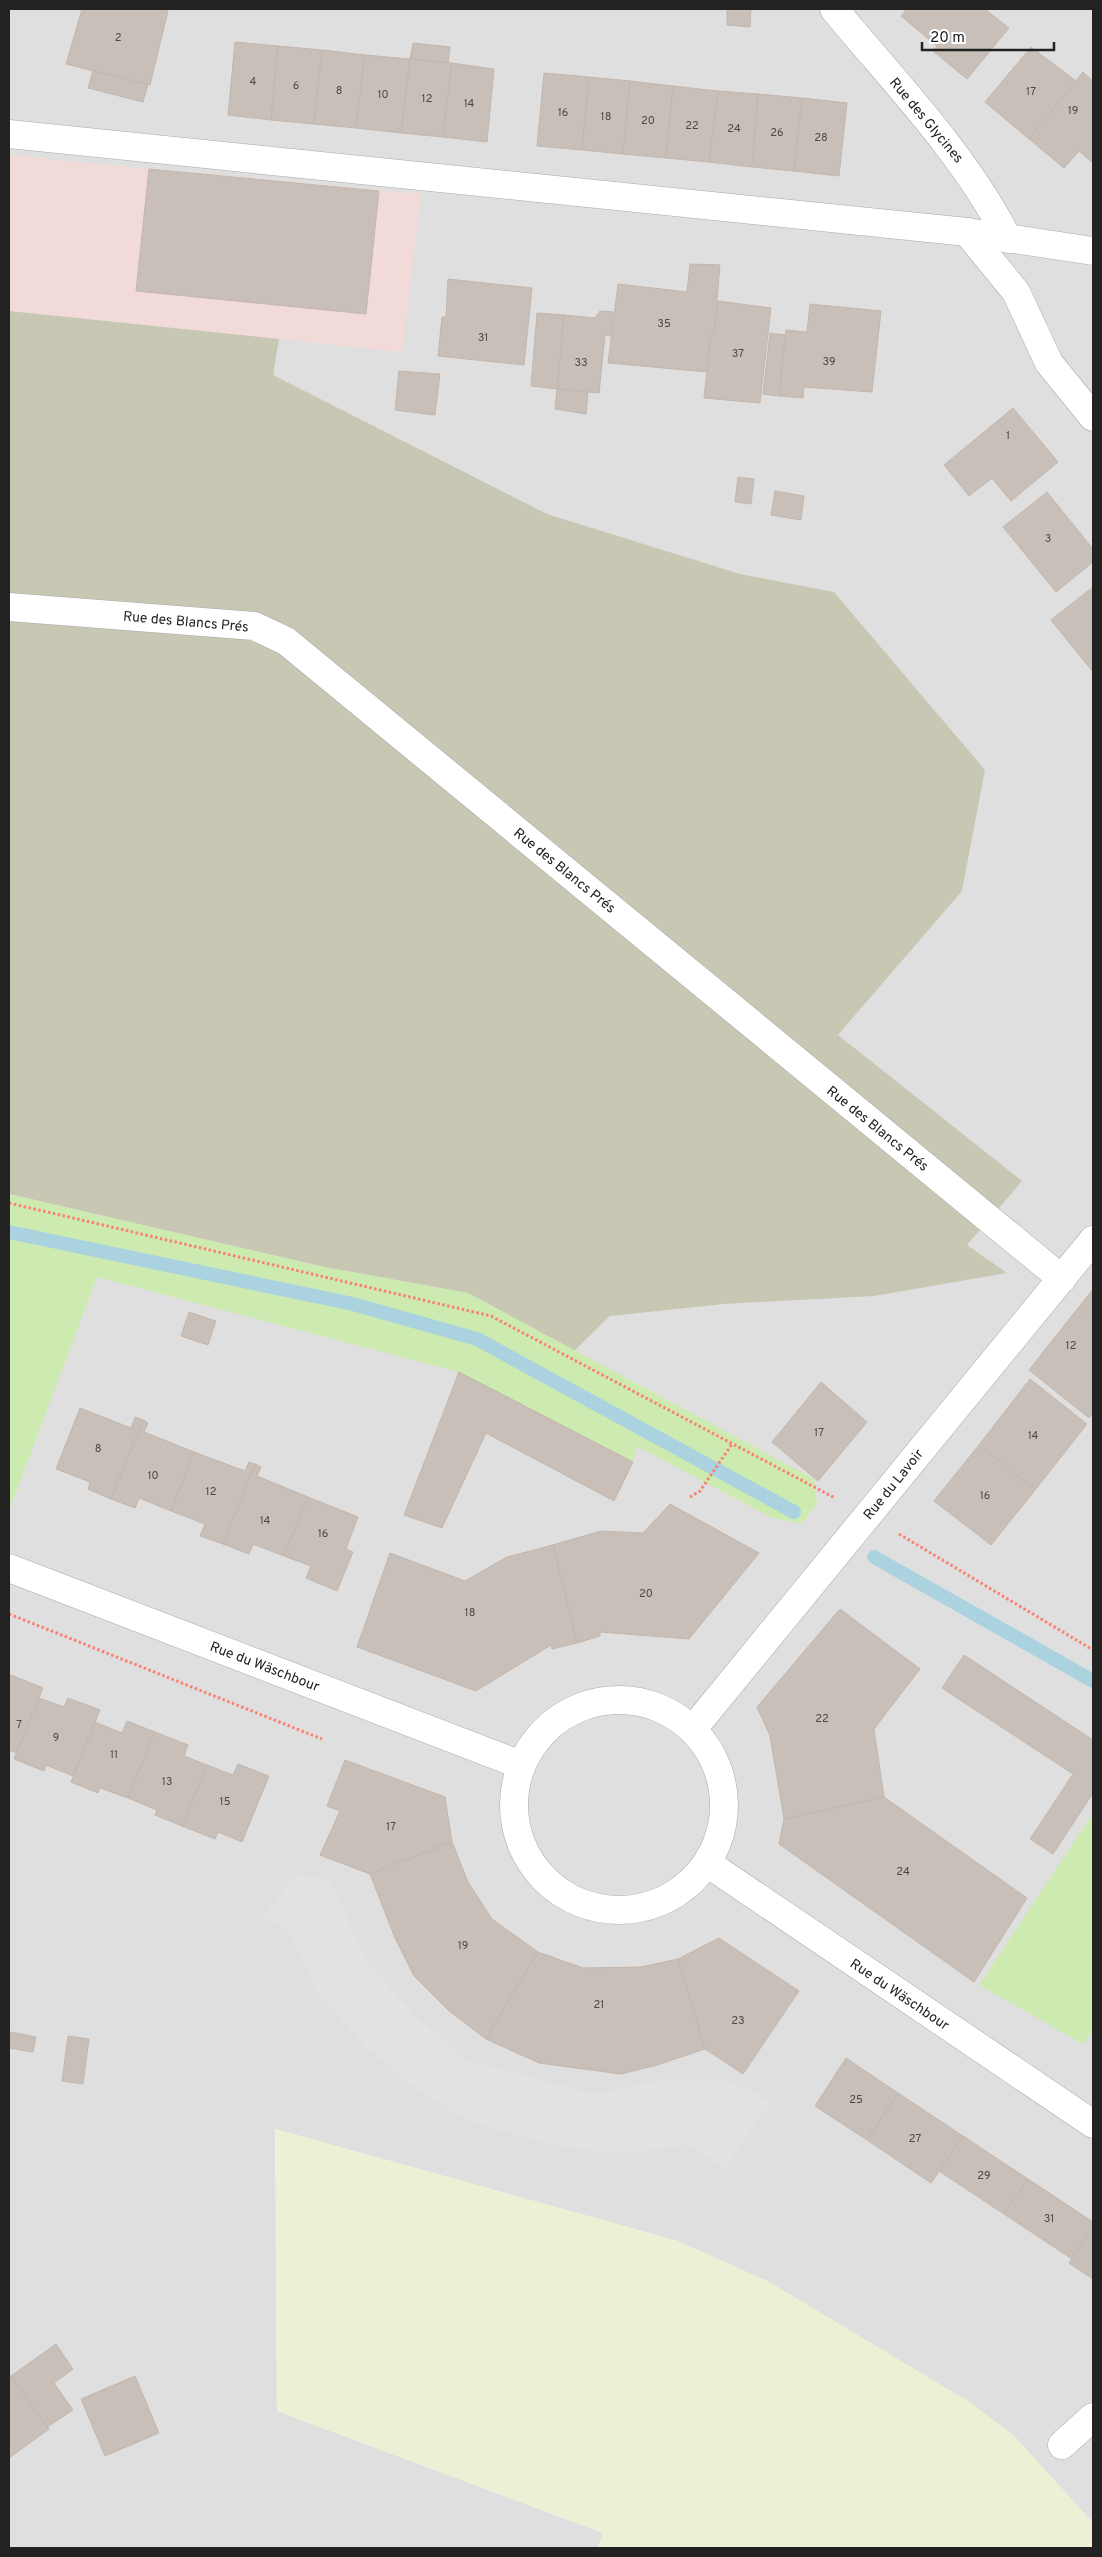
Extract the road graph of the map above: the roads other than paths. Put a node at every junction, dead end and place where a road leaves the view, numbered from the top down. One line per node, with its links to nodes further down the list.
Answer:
1 (834, 9): 4 (street, Rue des Glycines)
2 (9, 134): 3 (street)
3 (966, 232): 4 (street); 6 (street)
4 (1008, 239): 5 (street)
5 (1093, 252)
6 (1093, 417)
7 (9, 607): 9 (street, Rue des Blancs Prés)
8 (1093, 1240): 9 (street, Rue du Lavoir)
9 (1062, 1279): 11 (street, Rue du Lavoir)
10 (9, 1568): 12 (street, Rue du Wäschbour)
11 (693, 1729): 12 (street); 13 (street)
12 (521, 1765): 13 (street)
13 (707, 1863): 14 (street, Rue du Wäschbour)
14 (1093, 2124)
15 (1093, 2417): 16 (street)
16 (1062, 2445)

